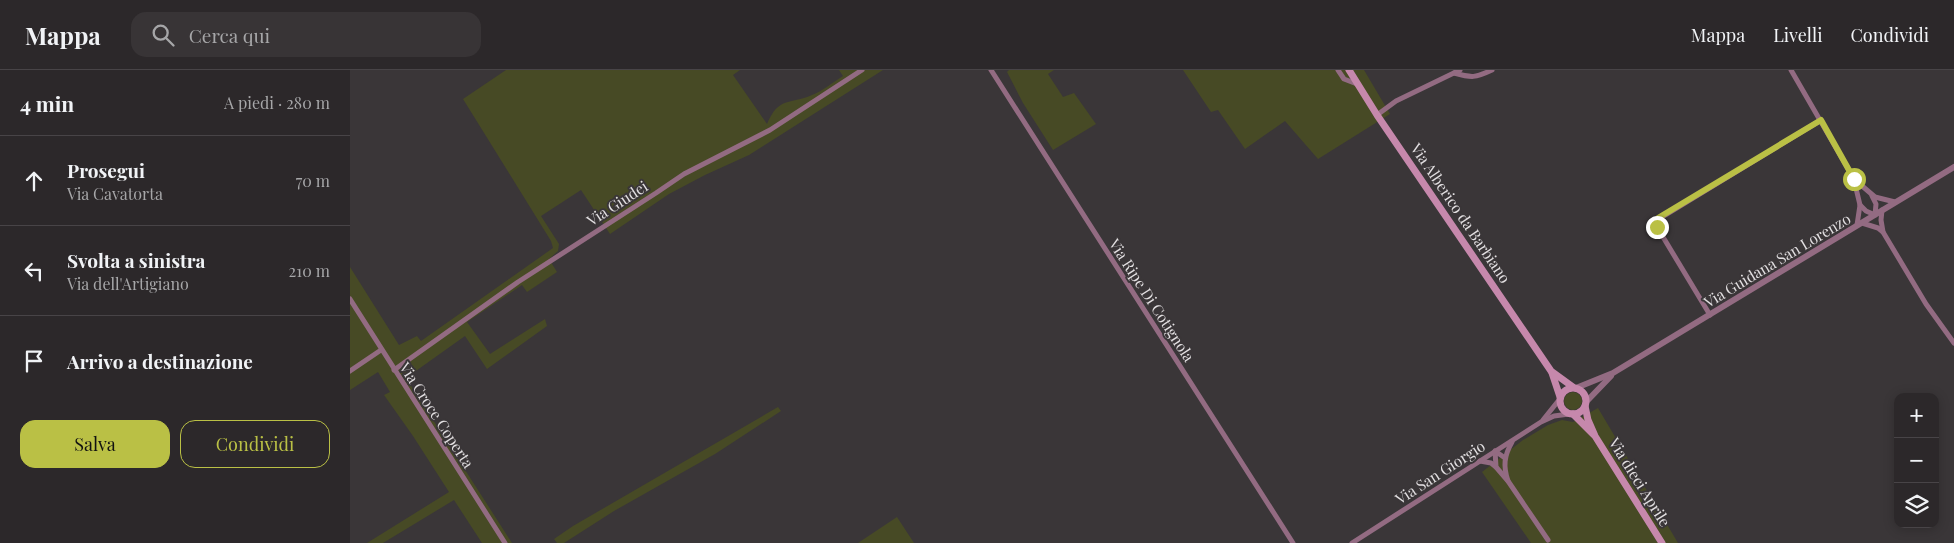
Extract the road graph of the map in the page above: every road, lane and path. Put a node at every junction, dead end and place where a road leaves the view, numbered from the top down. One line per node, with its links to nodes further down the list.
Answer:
1 (862, 70): 24 (street, Via Giudei)
2 (991, 70): 42 (street, Via Ripe Di Cotignola)
3 (1338, 70): 8 (street)
4 (1349, 70): 8 (main road, Via Alberico da Barbiano)
5 (1492, 70): 7 (street)
6 (1791, 70): 10 (street)
7 (1457, 71): 9 (street)
8 (1359, 85): 9 (main road, Via Alberico da Barbiano)
9 (1377, 115): 26 (main road, Via Alberico da Barbiano)
10 (1821, 120): 12 (street); 21 (street)
11 (1954, 167): 14 (street, Via Guidana San Lorenzo)
12 (1854, 179): 13 (street); 15 (street)
13 (1872, 195): 14 (street); 17 (street)
14 (1895, 202): 16 (street, Via Guidana San Lorenzo)
15 (1860, 205): 17 (street); 18 (street)
16 (1882, 210): 17 (street, Via Guidana San Lorenzo); 19 (street)
17 (1875, 215): 18 (street, Via Guidana San Lorenzo)
18 (1860, 224): 19 (street); 21 (street, Via Guidana San Lorenzo)
19 (1883, 232): 22 (street)
20 (350, 299): 23 (street, Via Croce Coperta)
21 (1710, 316): 27 (street, Via Guidana San Lorenzo)
22 (1954, 343)
23 (381, 350): 24 (street, Via Croce Coperta); 25 (street)
24 (394, 370): 41 (street, Via Croce Coperta)
25 (350, 371)
26 (1551, 371): 28 (main road, Via Alberico da Barbiano); 29 (main road, Via Alberico da Barbiano)
27 (1613, 373): 28 (street); 30 (street)
28 (1574, 388): 29 (main road); 30 (main road)
29 (1560, 398): 31 (main road); 32 (street, Via San Giorgio)
30 (1586, 404): 31 (main road); 33 (main road, Via dieci Aprile)
31 (1571, 414): 32 (street, Via San Giorgio); 33 (main road, Via dieci Aprile)
32 (1541, 422): 34 (street, Via San Giorgio)
33 (1594, 436): 44 (main road, Via dieci Aprile)
34 (1513, 440): 35 (street, Via San Giorgio); 36 (street)
35 (1495, 451): 36 (street); 37 (street, Via San Giorgio); 38 (street)
36 (1505, 458): 39 (street)
37 (1479, 461): 38 (street); 43 (street, Via San Giorgio)
38 (1496, 467): 39 (street)
39 (1508, 481): 40 (street)
40 (1548, 540)
41 (504, 543)
42 (1293, 543)
43 (1352, 543)
44 (1662, 543)

